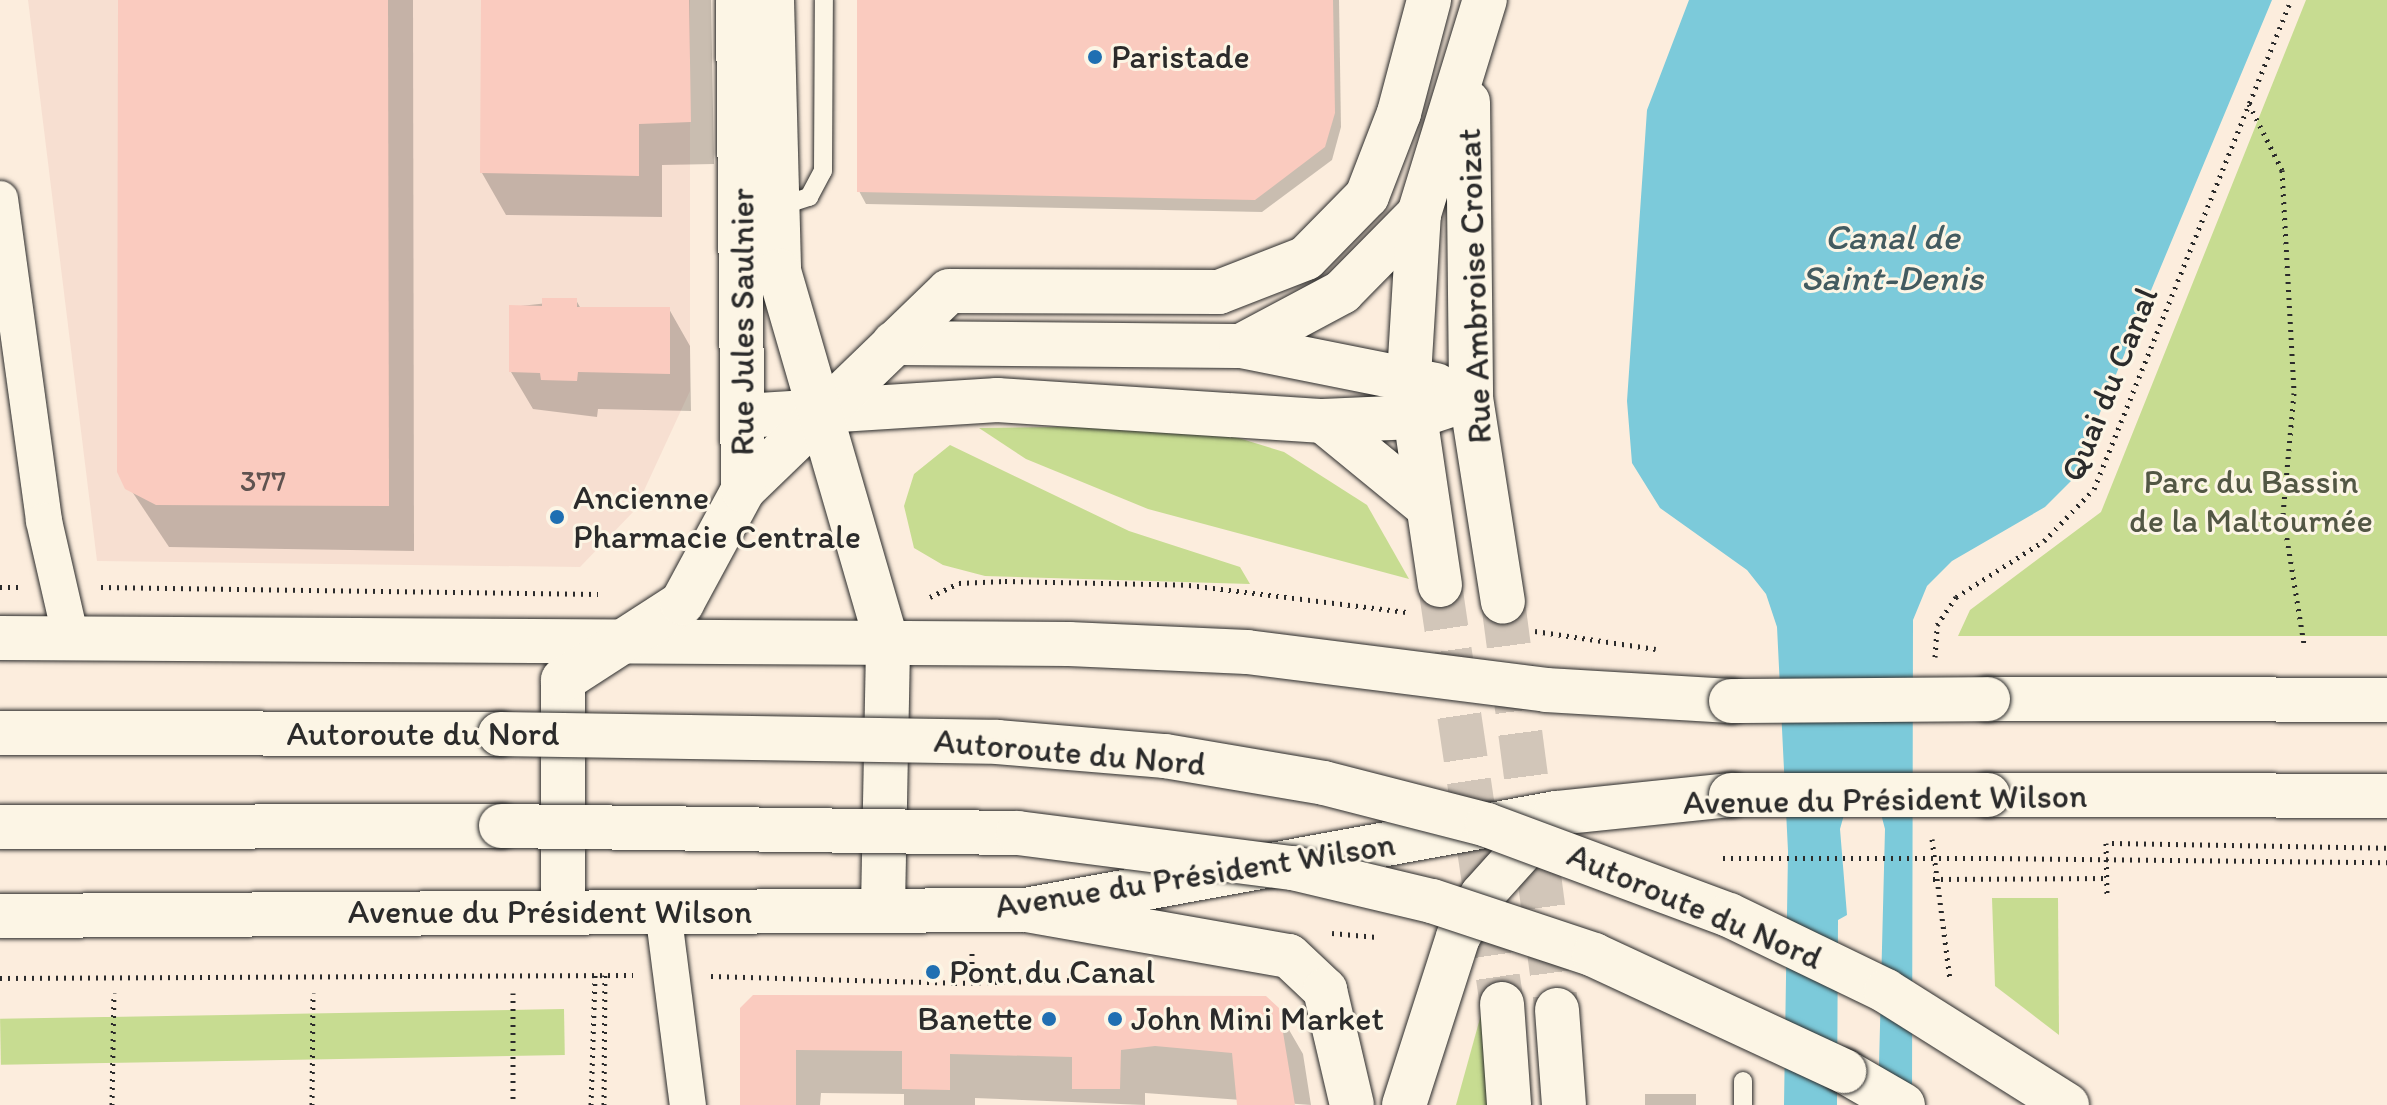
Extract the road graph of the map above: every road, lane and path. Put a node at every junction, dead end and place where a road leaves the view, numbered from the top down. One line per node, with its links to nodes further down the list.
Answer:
1 (738, 0): 17 (main road, Rue Jules Saulnier)
2 (772, 0): 10 (main road, Rue Jules Saulnier)
3 (824, 0): 10 (lane)
4 (1429, 0): 12 (main road)
5 (1485, 0): 7 (main road, Rue Ambroise Croizat)
6 (2291, 0): 8 (path, Quai du Canal)
7 (1467, 63): 11 (main road, Rue Ambroise Croizat); 15 (main road, Rue Ambroise Croizat)
8 (2249, 104): 30 (path); 33 (path, Quai du Canal)
9 (0, 199): 22 (street)
10 (776, 208): 16 (main road, Rue Jules Saulnier)
11 (1419, 214): 13 (main road); 14 (main road, Rue Ambroise Croizat)
12 (894, 343): 13 (main road); 16 (main road)
13 (1241, 346): 14 (main road)
14 (1412, 396): 15 (main road); 18 (main road); 20 (main road, Rue Ambroise Croizat)
15 (1471, 398): 26 (main road, Rue Ambroise Croizat)
16 (822, 413): 17 (main road); 18 (main road); 19 (main road); 31 (main road, Rue Jules Saulnier)
17 (744, 416): 19 (main road, Rue Jules Saulnier)
18 (1323, 421): 20 (main road)
19 (743, 490): 29 (main road, Rue Jules Saulnier)
20 (1428, 507): 25 (main road, Rue Ambroise Croizat)
21 (0, 587): 22 (path)
22 (59, 587): 23 (path); 28 (street)
23 (606, 597)
24 (928, 598): 25 (path)
25 (1432, 600)
26 (1516, 616): 32 (path)
27 (0, 638): 28 (main road)
28 (71, 639): 29 (main road)
29 (619, 642): 31 (main road); 52 (main road, Rue Jules Saulnier)
30 (2304, 644)
31 (888, 647): 34 (main road, bridge); 49 (main road, Rue Jules Saulnier)
32 (1668, 650)
33 (1935, 667)
34 (2387, 700)
35 (0, 733): 79 (main road, Autoroute du Nord, bridge)
36 (2387, 796): 37 (main road, Avenue du Président Wilson, bridge)
37 (1556, 813): 50 (main road, Avenue du Président Wilson); 74 (main road)
38 (1933, 825): 47 (path)
39 (0, 827): 78 (main road, bridge)
40 (2091, 843): 41 (path)
41 (2106, 843): 42 (path); 43 (path)
42 (2387, 848)
43 (2107, 857): 44 (path, bridge); 45 (path); 46 (path)
44 (1723, 858)
45 (2387, 862)
46 (2107, 878): 47 (path); 48 (path)
47 (1933, 879): 60 (path)
48 (2107, 894)
49 (883, 910): 50 (main road, Avenue du Président Wilson); 51 (main road, Avenue du Président Wilson)
50 (1025, 910): 73 (main road)
51 (663, 911): 52 (main road, Avenue du Président Wilson); 72 (street)
52 (563, 912): 53 (main road, Avenue du Président Wilson)
53 (0, 916)
54 (1321, 933): 55 (path)
55 (1391, 938)
56 (605, 975): 71 (path)
57 (724, 977): 59 (path, Avenue du Président Wilson)
58 (0, 978): 70 (path, Avenue du Président Wilson)
59 (1145, 978)
60 (1951, 991)
61 (114, 993): 67 (path)
62 (313, 993): 68 (path)
63 (513, 993): 69 (path)
64 (1502, 1004): 75 (main road)
65 (1557, 1010): 76 (main road)
66 (1743, 1081): 77 (lane)
67 (112, 1105)
68 (312, 1105)
69 (513, 1105)
70 (591, 1105)
71 (604, 1105)
72 (688, 1105)
73 (1352, 1105)
74 (1404, 1105)
75 (1509, 1105)
76 (1564, 1105)
77 (1743, 1105)
78 (1903, 1105)
79 (2067, 1105)

